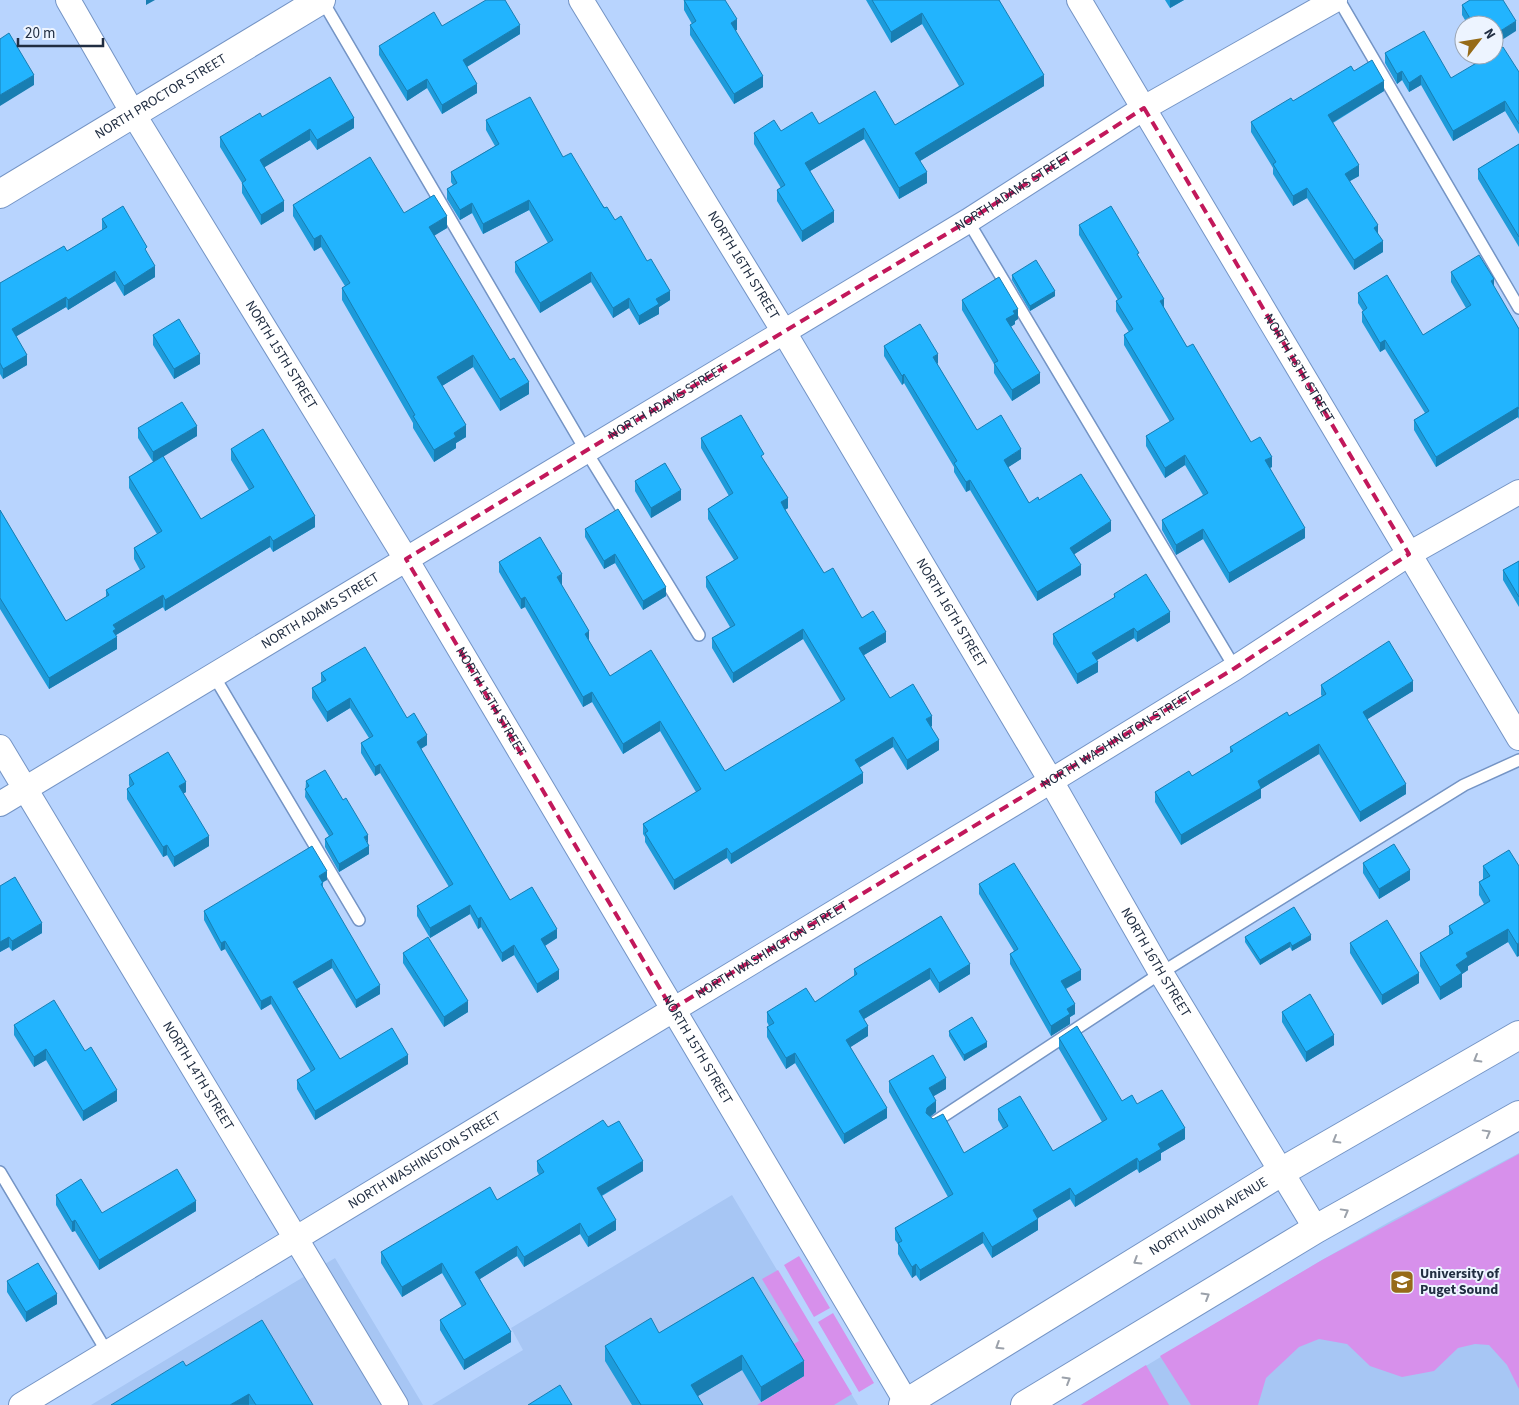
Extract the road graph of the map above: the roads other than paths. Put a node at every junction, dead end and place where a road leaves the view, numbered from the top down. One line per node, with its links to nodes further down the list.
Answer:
1 (68, 0): 7 (street, NORTH 15TH STREET)
2 (322, 0): 7 (street, NORTH PROCTOR STREET); 12 (lane)
3 (582, 0): 11 (street, NORTH 16TH STREET)
4 (1078, 0): 6 (street, NORTH 18TH STREET)
5 (1337, 0): 6 (street, NORTH ADAMS STREET); 10 (lane)
6 (1144, 108): 9 (street, NORTH ADAMS STREET); 14 (street, NORTH 18TH STREET)
7 (134, 115): 8 (street, NORTH PROCTOR STREET); 15 (street, NORTH 15TH STREET)
8 (0, 194)
9 (968, 221): 11 (street, NORTH ADAMS STREET); 17 (lane)
10 (1519, 308)
11 (784, 332): 12 (street, NORTH ADAMS STREET); 22 (street, NORTH 16TH STREET)
12 (586, 451): 15 (street, NORTH ADAMS STREET); 16 (lane)
13 (1519, 492): 14 (street, NORTH WASHINGTON STREET)
14 (1409, 554): 17 (street, NORTH WASHINGTON STREET); 19 (street, NORTH 18TH STREET)
15 (406, 559): 18 (street, NORTH ADAMS STREET); 27 (street, NORTH 15TH STREET)
16 (699, 635)
17 (1235, 668): 22 (street, NORTH WASHINGTON STREET)
18 (214, 676): 23 (street, NORTH ADAMS STREET); 25 (lane)
19 (1519, 738)
20 (0, 747): 23 (street, NORTH 14TH STREET)
21 (1519, 760): 26 (lane)
22 (1051, 781): 26 (street, NORTH 16TH STREET); 27 (street, NORTH WASHINGTON STREET)
23 (25, 789): 24 (street, NORTH ADAMS STREET); 34 (street, NORTH 14TH STREET)
24 (0, 804)
25 (359, 920)
26 (1161, 973): 30 (lane); 32 (street, NORTH 16TH STREET)
27 (672, 1009): 34 (street, NORTH WASHINGTON STREET); 36 (street, NORTH 15TH STREET)
28 (1519, 1035): 32 (street, NORTH UNION AVENUE, one-way to 32)
29 (1519, 1115): 33 (street, one-way to 29)
30 (933, 1123)
31 (0, 1172): 35 (lane)
32 (1281, 1172): 33 (street, NORTH 16TH STREET); 36 (street, NORTH UNION AVENUE, one-way to 36)
33 (1316, 1229): 39 (street, one-way to 33)
34 (296, 1237): 35 (street, NORTH WASHINGTON STREET); 38 (street, NORTH 14TH STREET)
35 (107, 1352): 37 (street, NORTH WASHINGTON STREET)
36 (906, 1404)
37 (20, 1405)
38 (396, 1405)
39 (1025, 1405)

